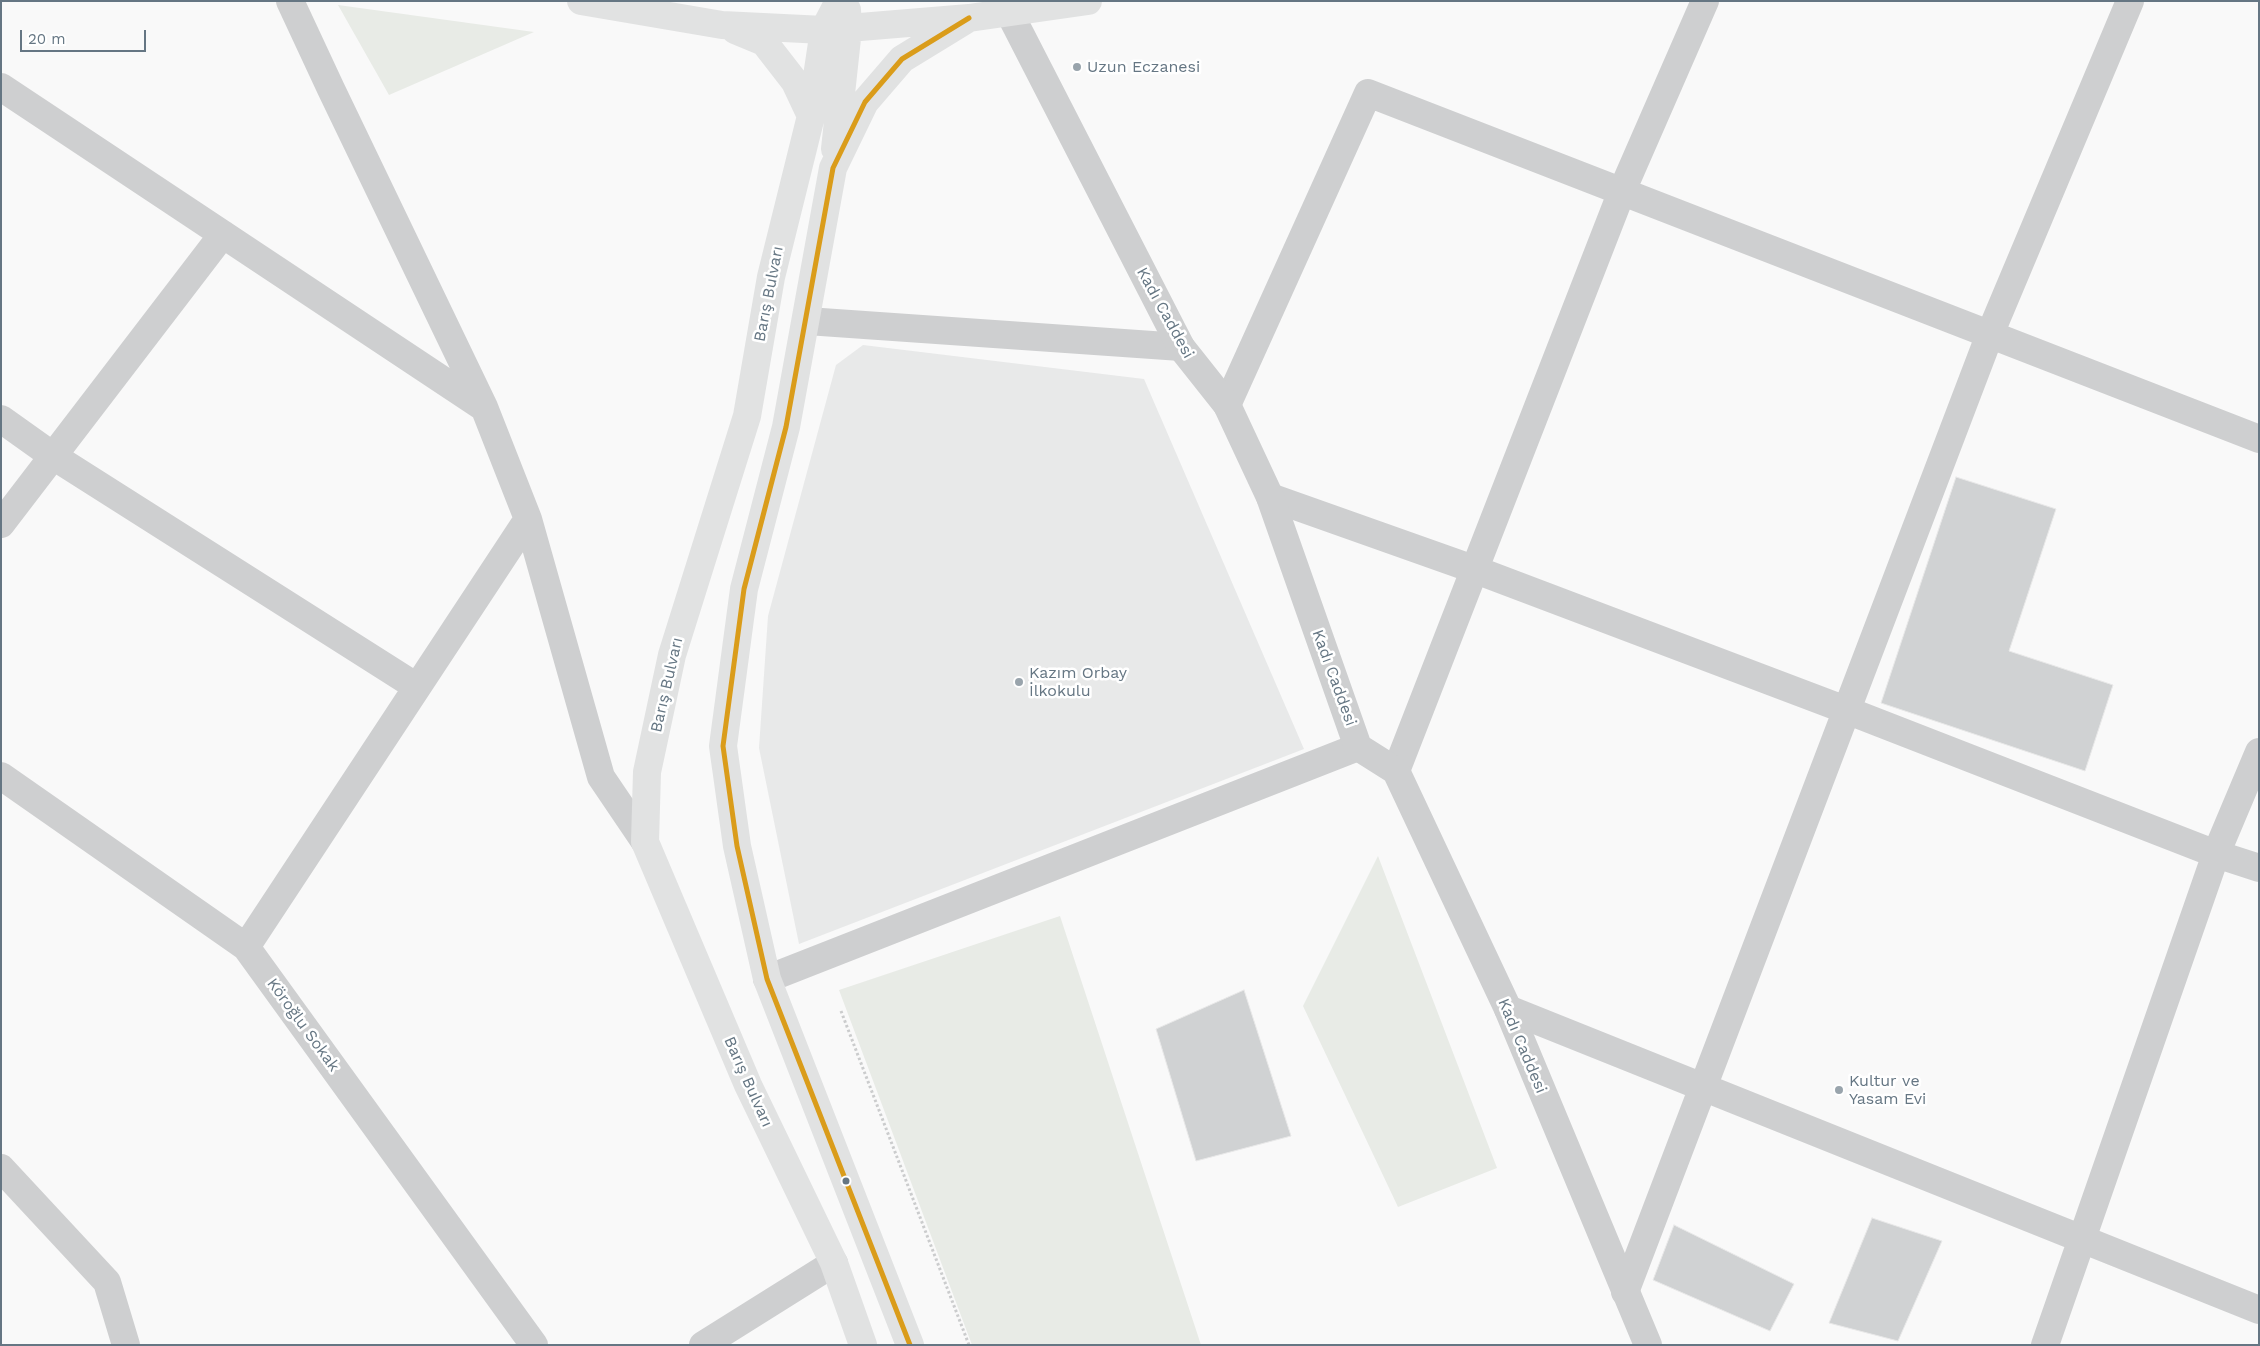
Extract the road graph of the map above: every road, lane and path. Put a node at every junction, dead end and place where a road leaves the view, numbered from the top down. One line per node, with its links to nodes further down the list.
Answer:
1 (290, 1): 21 (street)
2 (581, 1): 10 (main road)
3 (839, 1): 11 (main road, Barış Bulvarı)
4 (844, 1): 11 (main road)
5 (1088, 1): 8 (main road)
6 (1705, 1): 15 (street)
7 (2130, 1): 18 (street)
8 (1009, 12): 9 (main road); 19 (street, Kadı Caddesi)
9 (969, 18): 11 (main road); 14 (main road)
10 (722, 25): 11 (main road); 13 (main road)
11 (836, 30): 13 (main road, Barış Bulvarı); 14 (main road)
12 (1, 87): 16 (street)
13 (811, 116): 35 (main road, Barış Bulvarı)
14 (833, 168): 17 (main road)
15 (1622, 191): 18 (street); 20 (street); 28 (street)
16 (222, 234): 21 (street); 24 (street)
17 (807, 321): 19 (street); 39 (main road)
18 (1990, 334): 23 (street); 30 (street)
19 (1181, 348): 20 (street, Kadı Caddesi)
20 (1227, 406): 25 (street, Kadı Caddesi)
21 (484, 407): 26 (street)
22 (1, 419): 24 (street)
23 (2259, 439)
24 (53, 456): 27 (street); 29 (street)
25 (1270, 497): 28 (street); 31 (street, Kadı Caddesi)
26 (528, 519): 29 (street); 35 (street)
27 (1, 524)
28 (1476, 570): 30 (street); 33 (street)
29 (417, 687): 38 (street)
30 (1846, 710): 36 (street); 42 (street)
31 (1358, 747): 33 (street, Kadı Caddesi); 39 (street)
32 (2259, 752): 36 (street)
33 (1396, 771): 40 (street, Kadı Caddesi)
34 (1, 776): 38 (street, Köroğlu Sokak)
35 (644, 842): 45 (main road, Barış Bulvarı)
36 (2216, 854): 37 (street); 44 (street)
37 (2259, 868)
38 (246, 947): 49 (street, Köroğlu Sokak)
39 (767, 978): 52 (main road)
40 (1508, 1009): 42 (street); 46 (street, Kadı Caddesi)
41 (841, 1011): 53 (path)
42 (1704, 1088): 44 (street); 46 (street)
43 (1, 1168): 48 (street)
44 (2082, 1239): 47 (street); 55 (street)
45 (834, 1263): 50 (street); 51 (main road, Barış Bulvarı)
46 (1625, 1292): 54 (street, Kadı Caddesi)
47 (2259, 1310)
48 (126, 1345)
49 (534, 1345)
50 (703, 1345)
51 (863, 1345)
52 (910, 1345)
53 (969, 1345)
54 (1648, 1345)
55 (2045, 1345)

